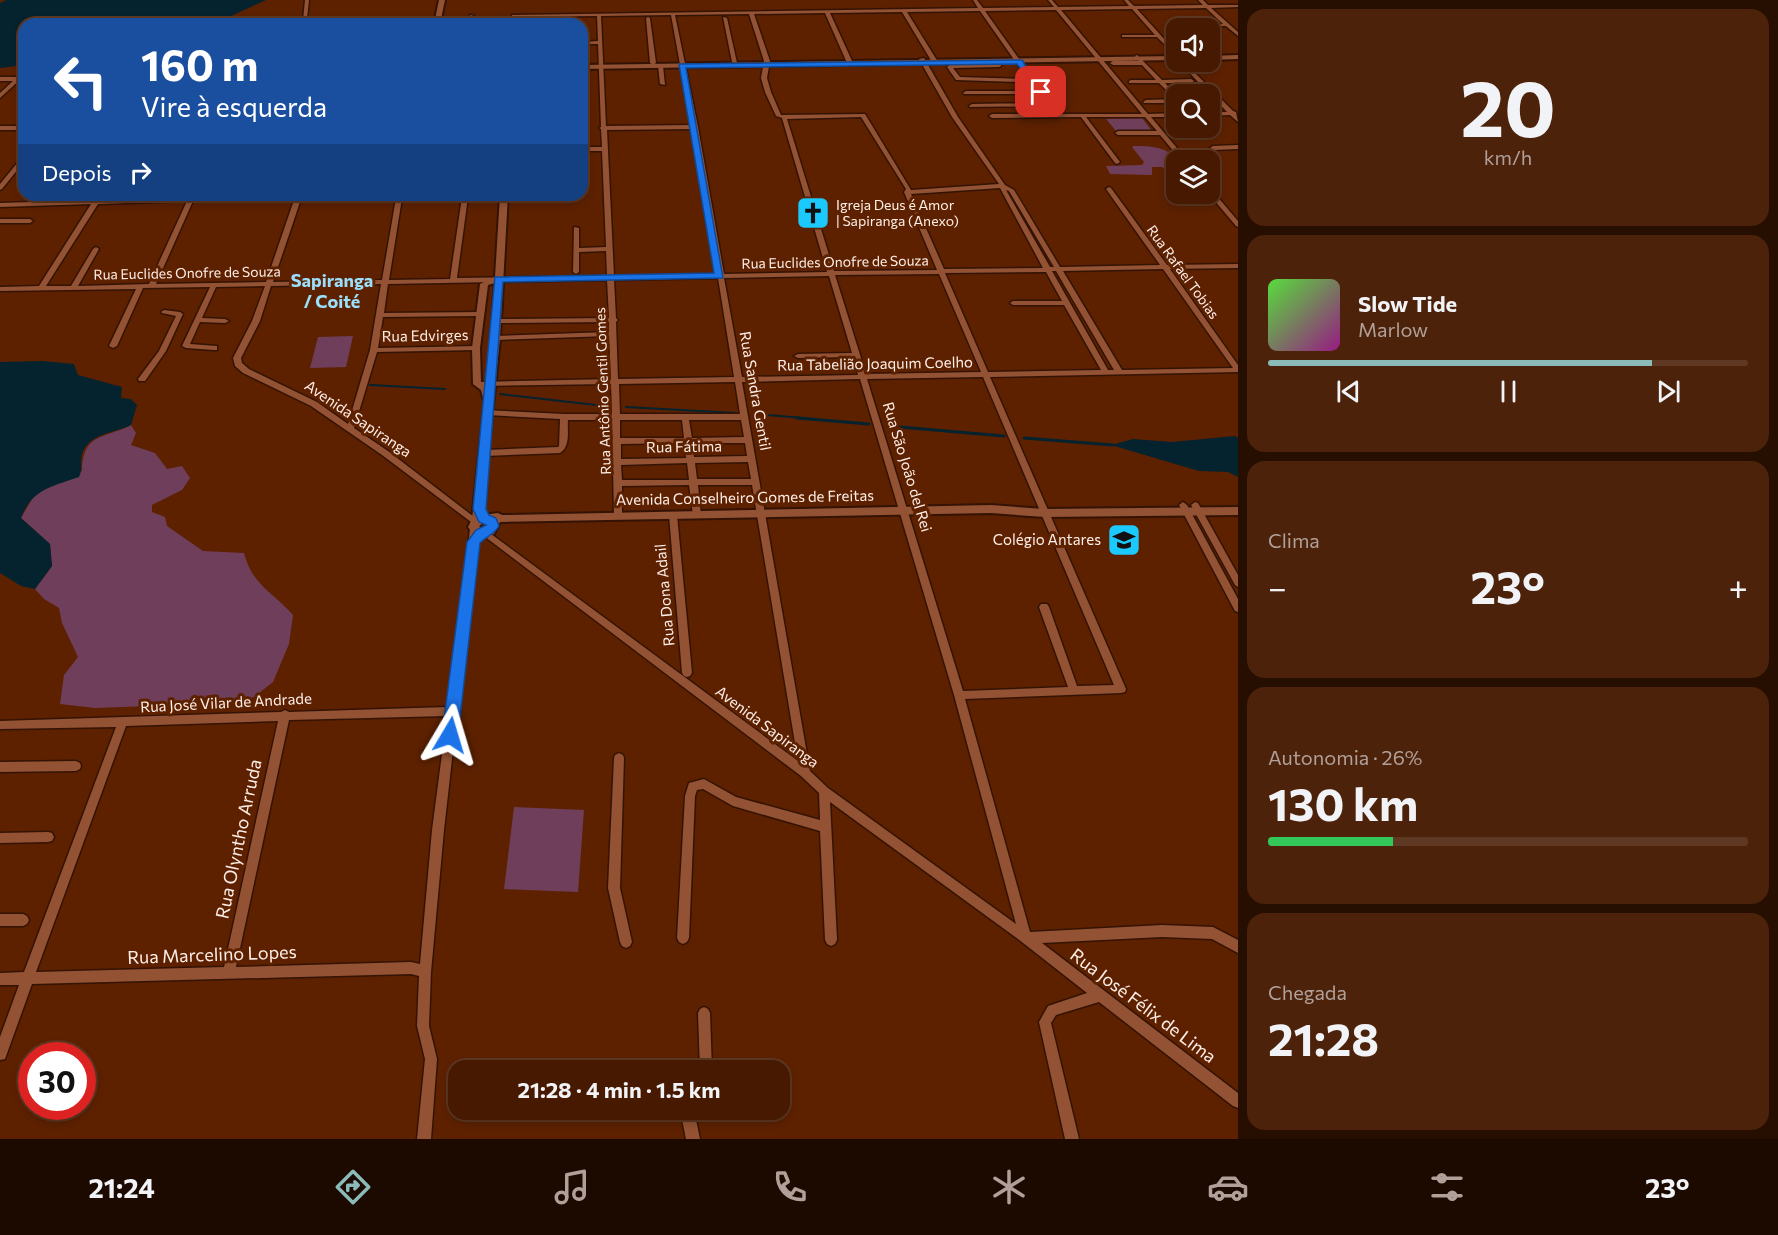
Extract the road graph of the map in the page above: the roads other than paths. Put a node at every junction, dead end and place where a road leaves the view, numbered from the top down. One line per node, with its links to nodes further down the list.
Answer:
1 (307, 0): 21 (street)
2 (442, 0): 22 (street)
3 (975, 0): 15 (street)
4 (1002, 0): 14 (street)
5 (1025, 0): 9 (street)
6 (1050, 0): 12 (street)
7 (1126, 0): 13 (street)
8 (1200, 0): 11 (street)
9 (1030, 5)
10 (1238, 6): 11 (street)
11 (1208, 7): 13 (street); 27 (street)
12 (1057, 8): 13 (street); 14 (street); 37 (street)
13 (1133, 8): 30 (street)
14 (1009, 9): 15 (street)
15 (982, 10): 16 (street); 38 (street)
16 (904, 11): 17 (street); 41 (street)
17 (827, 12): 18 (street); 43 (street)
18 (751, 13): 20 (street); 44 (street, Rua São João del Rei)
19 (599, 15): 20 (street); 23 (street); 31 (street, Rua Antônio Gentil Gomes)
20 (673, 15): 46 (street, Rua Sandra Gentil)
21 (305, 18)
22 (438, 18)
23 (514, 18)
24 (648, 18): 49 (street)
25 (724, 18): 42 (street)
26 (1220, 25): 27 (street)
27 (1228, 25): 28 (street)
28 (1238, 35)
29 (1124, 36): 30 (street)
30 (1159, 36): 33 (street)
31 (600, 42): 32 (street); 48 (street, Rua Antônio Gentil Gomes)
32 (588, 43)
33 (1166, 44)
34 (1220, 56): 35 (street)
35 (1238, 56)
36 (1166, 57): 39 (street)
37 (1098, 58): 38 (street); 39 (street); 69 (street)
38 (1018, 59): 41 (street); 60 (street)
39 (1140, 59): 45 (street); 54 (street)
40 (923, 61): 41 (street); 43 (street); 88 (street)
41 (934, 61)
42 (735, 62): 44 (street); 46 (street)
43 (850, 62): 44 (street)
44 (766, 63): 46 (street); 73 (street, Rua São João del Rei)
45 (1113, 63)
46 (683, 64): 49 (street); 75 (street, Rua Sandra Gentil)
47 (588, 65): 48 (street)
48 (600, 65): 49 (street); 78 (street, Rua Antônio Gentil Gomes)
49 (656, 65): 57 (street)
50 (999, 65): 59 (street)
51 (1192, 72): 66 (street)
52 (0, 79): 53 (street)
53 (18, 79): 62 (street)
54 (1160, 81): 55 (street); 56 (street); 58 (street)
55 (1191, 81)
56 (1131, 82)
57 (663, 84)
58 (1166, 88)
59 (1031, 92): 60 (street); 61 (street); 65 (street)
60 (1041, 92): 72 (street)
61 (966, 93)
62 (0, 96)
63 (1166, 101): 64 (street)
64 (1146, 102)
65 (972, 106)
66 (1235, 113): 67 (street); 74 (street)
67 (1220, 114)
68 (1083, 115): 69 (street); 72 (street); 86 (street)
69 (1147, 115): 70 (street); 80 (street)
70 (1166, 115)
71 (992, 116): 72 (street)
72 (1056, 116)
73 (784, 117): 91 (street); 114 (street, Rua São João del Rei)
74 (1238, 120)
75 (695, 127): 78 (street); 115 (street, Rua Sandra Gentil)
76 (0, 128): 77 (street)
77 (18, 128)
78 (602, 128): 84 (street, Rua Antônio Gentil Gomes)
79 (1118, 133): 80 (street)
80 (1162, 133): 85 (street)
81 (1238, 147): 82 (street)
82 (1213, 148)
83 (588, 149): 84 (street)
84 (603, 149): 107 (street, Rua Antônio Gentil Gomes)
85 (1176, 150)
86 (1117, 162)
87 (18, 166): 89 (street)
88 (1003, 186): 91 (street); 110 (street); 111 (street)
89 (0, 188)
90 (1109, 189): 109 (street, Rua Rafael Tobias)
91 (907, 192): 113 (street)
92 (114, 201): 98 (street)
93 (190, 201): 123 (street)
94 (297, 201): 120 (street)
95 (396, 201): 119 (street)
96 (464, 201): 118 (street)
97 (504, 201): 117 (street)
98 (95, 202): 100 (street); 126 (street)
99 (1220, 203): 103 (street)
100 (0, 205)
101 (0, 221): 102 (street)
102 (30, 221)
103 (1238, 225)
104 (576, 228): 106 (street)
105 (96, 249): 124 (street)
106 (576, 249): 107 (street); 112 (street)
107 (609, 249): 116 (street, Rua Antônio Gentil Gomes)
108 (1238, 266): 109 (street, Rua Euclides Onofre de Souza)
109 (1165, 268): 111 (street, Rua Euclides Onofre de Souza); 145 (street, Rua Rafael Tobias)
110 (1046, 270): 111 (street, Rua Euclides Onofre de Souza); 113 (street, Rua Euclides Onofre de Souza); 128 (street)
111 (1059, 270): 147 (street)
112 (576, 272)
113 (940, 273): 114 (street, Rua Euclides Onofre de Souza); 148 (street)
114 (830, 274): 115 (street, Rua Euclides Onofre de Souza); 143 (street, Rua São João del Rei)
115 (720, 276): 116 (street, Rua Euclides Onofre de Souza); 151 (street, Rua Sandra Gentil)
116 (611, 278): 117 (street, Rua Euclides Onofre de Souza); 132 (street, Rua Antônio Gentil Gomes)
117 (498, 279): 118 (street, Rua Euclides Onofre de Souza); 130 (street); 134 (street)
118 (453, 280): 119 (street, Rua Euclides Onofre de Souza)
119 (387, 282): 120 (street, Rua Euclides Onofre de Souza); 131 (street)
120 (269, 283): 121 (street, Rua Euclides Onofre de Souza); 161 (street, Avenida Sapiranga)
121 (214, 285): 123 (street, Rua Euclides Onofre de Souza); 135 (street)
122 (141, 286): 123 (street, Rua Euclides Onofre de Souza); 124 (street, Rua Euclides Onofre de Souza); 139 (street)
123 (152, 286)
124 (73, 288): 126 (street, Rua Euclides Onofre de Souza)
125 (0, 289): 126 (street, Rua Euclides Onofre de Souza)
126 (41, 289)
127 (1013, 303): 128 (street)
128 (1065, 303): 146 (street)
129 (164, 312): 136 (street)
130 (481, 314): 131 (street); 141 (street)
131 (381, 315): 142 (street)
132 (614, 320): 134 (street); 137 (street, Rua Antônio Gentil Gomes)
133 (225, 321): 135 (street)
134 (496, 321): 138 (street)
135 (197, 322): 136 (street); 140 (street)
136 (176, 324): 150 (street)
137 (614, 334): 138 (street); 152 (street, Rua Antônio Gentil Gomes)
138 (496, 338): 154 (street)
139 (112, 346)
140 (214, 348)
141 (476, 348): 142 (street, Rua Edvirges); 153 (street)
142 (374, 350): 161 (street)
143 (855, 355): 144 (street); 149 (street, Rua São João del Rei)
144 (798, 356)
145 (1238, 370): 147 (street, Rua Tabelião Joaquim Coelho)
146 (1106, 373): 147 (street, Rua Tabelião Joaquim Coelho); 148 (street, Rua Tabelião Joaquim Coelho)
147 (1120, 373)
148 (986, 376): 149 (street, Rua Tabelião Joaquim Coelho); 174 (street)
149 (862, 378): 151 (street, Rua Tabelião Joaquim Coelho); 175 (street, Rua São João del Rei)
150 (142, 379)
151 (738, 380): 152 (street, Rua Tabelião Joaquim Coelho); 160 (street, Rua Sandra Gentil)
152 (614, 383): 154 (street, Rua Tabelião Joaquim Coelho); 157 (street, Rua Antônio Gentil Gomes)
153 (477, 384): 154 (street, Rua Tabelião Joaquim Coelho); 155 (street)
154 (491, 384): 155 (street)
155 (488, 398): 156 (street)
156 (487, 412): 159 (street); 165 (street)
157 (614, 416): 158 (street); 159 (street); 164 (street, Rua Antônio Gentil Gomes)
158 (685, 416): 160 (street); 162 (street)
159 (564, 417): 165 (street)
160 (744, 417): 163 (street, Rua Sandra Gentil)
161 (350, 429): 181 (street, Avenida Sapiranga)
162 (688, 440): 163 (street); 164 (street); 167 (street)
163 (748, 440): 166 (street, Rua Sandra Gentil)
164 (616, 441): 168 (street, Rua Antônio Gentil Gomes)
165 (485, 453): 181 (street)
166 (752, 459): 167 (street, Rua Fátima); 169 (street, Rua Sandra Gentil)
167 (690, 460): 168 (street, Rua Fátima); 171 (street)
168 (617, 462): 170 (street, Rua Antônio Gentil Gomes)
169 (755, 482): 171 (street); 178 (street, Rua Sandra Gentil)
170 (618, 483): 171 (street); 177 (street, Rua Antônio Gentil Gomes)
171 (693, 483): 180 (street)
172 (1238, 503): 173 (street, Avenida Conselheiro Gomes de Freitas)
173 (1191, 508): 174 (street, Avenida Conselheiro Gomes de Freitas); 176 (street, Avenida Conselheiro Gomes de Freitas); 182 (street); 184 (street)
174 (1043, 509): 175 (street, Avenida Conselheiro Gomes de Freitas); 186 (street)
175 (904, 510): 178 (street, Avenida Conselheiro Gomes de Freitas); 187 (street, Rua São João del Rei)
176 (1238, 511)
177 (618, 514): 179 (street, Avenida Conselheiro Gomes de Freitas); 181 (street, Avenida Conselheiro Gomes de Freitas)
178 (760, 514): 180 (street, Avenida Conselheiro Gomes de Freitas); 195 (street, Rua Sandra Gentil)
179 (674, 515): 180 (street, Avenida Conselheiro Gomes de Freitas); 185 (street, Rua Dona Adail)
180 (697, 515)
181 (482, 525): 188 (street); 195 (street, Avenida Sapiranga)
182 (1238, 583)
183 (1044, 608): 186 (street)
184 (1238, 608)
185 (687, 673)
186 (1074, 691): 187 (street)
187 (959, 695): 203 (street, Rua São João del Rei)
188 (453, 711): 189 (street, Rua José Vilar de Andrade); 208 (street)
189 (285, 714): 190 (street, Rua José Vilar de Andrade); 207 (street, Rua Olyntho Arruda)
190 (122, 723): 191 (street, Rua José Vilar de Andrade); 209 (street)
191 (0, 724)
192 (619, 758): 205 (street)
193 (76, 766): 194 (street)
194 (0, 767)
195 (805, 773): 196 (street, Avenida Sapiranga)
196 (824, 790): 197 (street); 203 (street, Avenida Sapiranga)
197 (825, 827): 202 (street); 204 (street)
198 (48, 837): 199 (street)
199 (0, 838)
200 (0, 920): 201 (street)
201 (22, 920)
202 (683, 938)
203 (1026, 938): 206 (street); 211 (street, Rua José Félix de Lima)
204 (831, 940)
205 (627, 942)
206 (1238, 947)
207 (229, 972): 208 (street, Rua Marcelino Lopes); 209 (street, Rua Marcelino Lopes)
208 (425, 972): 217 (street)
209 (26, 978): 210 (street, Rua Marcelino Lopes); 213 (street)
210 (0, 979)
211 (1098, 996): 215 (street, Rua José Félix de Lima); 219 (street)
212 (704, 1013): 214 (street)
213 (0, 1054)
214 (705, 1060)
215 (1238, 1101)
216 (689, 1120): 218 (street)
217 (424, 1139)
218 (693, 1139)
219 (1072, 1139)

